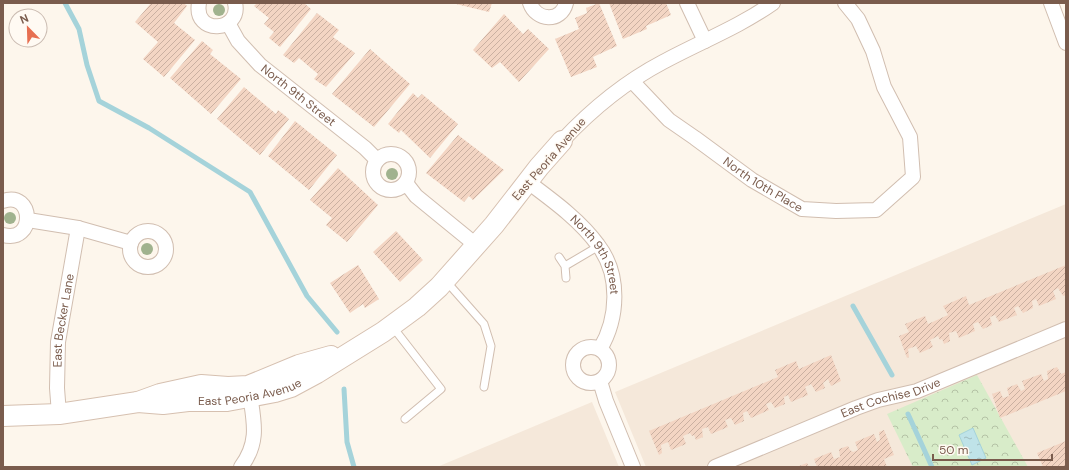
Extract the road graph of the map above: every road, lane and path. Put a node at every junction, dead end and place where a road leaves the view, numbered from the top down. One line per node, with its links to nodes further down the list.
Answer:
1 (199, 3): 9 (street)
2 (235, 3): 9 (street)
3 (530, 3): 4 (street)
4 (566, 3)
5 (687, 3): 10 (street)
6 (773, 3): 10 (street, East Peoria Avenue)
7 (845, 3): 12 (street, North 10th Place)
8 (1050, 3): 11 (street)
9 (228, 23): 14 (street, North 9th Street)
10 (705, 41): 12 (street, East Peoria Avenue)
11 (1066, 43)
12 (632, 81): 13 (street, East Peoria Avenue)
13 (557, 147): 15 (street, East Peoria Avenue)
14 (377, 160): 16 (street); 16 (street)
15 (528, 182): 22 (street, East Peoria Avenue); 23 (street, North 9th Street)
16 (406, 183): 22 (street)
17 (3, 201): 18 (street)
18 (28, 220): 19 (street); 20 (street)
19 (78, 228): 21 (street); 34 (street, East Becker Lane)
20 (3, 235)
21 (131, 244)
22 (476, 245): 27 (street, East Peoria Avenue)
23 (599, 246): 25 (lane); 30 (street, North 9th Street)
24 (559, 257): 25 (lane)
25 (566, 266): 26 (lane)
26 (566, 278)
27 (445, 280): 28 (street, East Peoria Avenue); 32 (lane)
28 (392, 326): 33 (street, East Peoria Avenue); 36 (lane)
29 (1066, 329): 39 (street, East Cochise Drive)
30 (600, 349): 31 (street); 31 (street)
31 (600, 381): 38 (street)
32 (484, 387)
33 (249, 392): 34 (street, East Peoria Avenue); 37 (street)
34 (59, 414): 35 (street, East Peoria Avenue)
35 (3, 416)
36 (405, 419)
37 (241, 467)
38 (633, 467)
39 (715, 467)

